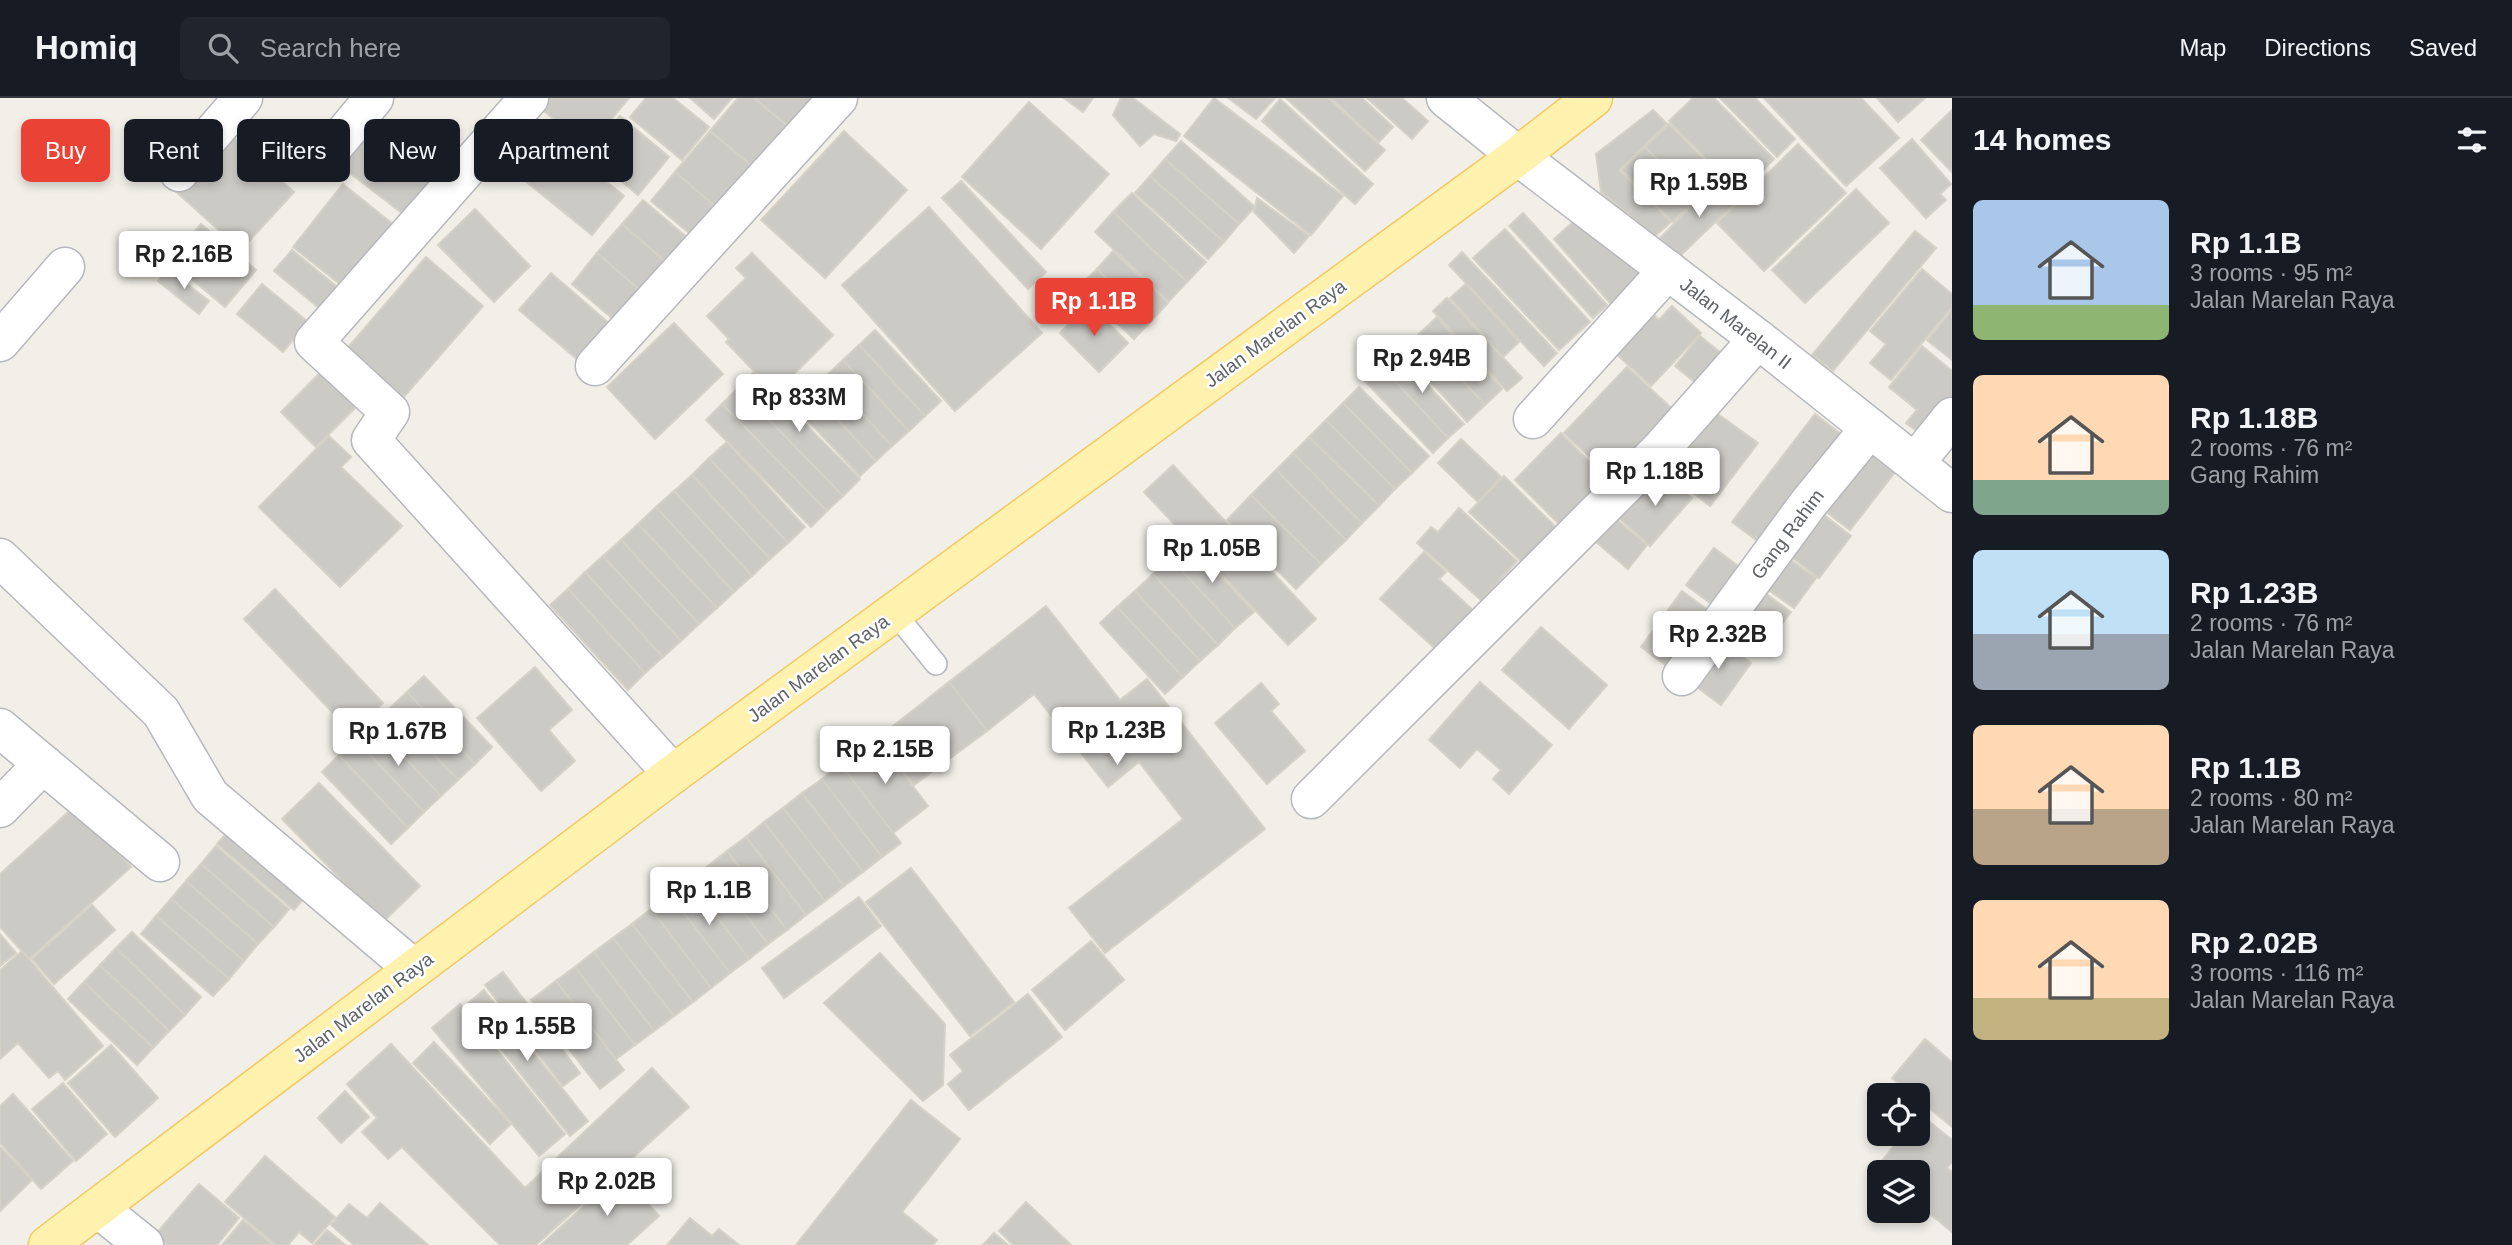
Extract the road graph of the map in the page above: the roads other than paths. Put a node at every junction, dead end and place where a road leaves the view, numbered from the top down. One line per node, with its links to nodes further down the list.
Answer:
1 (243, 98): 7 (street)
2 (374, 98): 8 (street)
3 (529, 98): 26 (street)
4 (838, 98): 14 (street)
5 (1446, 98): 9 (street, Jalan Marelan II)
6 (1593, 98): 9 (main road, Jalan Marelan Raya)
7 (223, 121)
8 (350, 127)
9 (1518, 156): 11 (street, Jalan Marelan II); 21 (main road, Jalan Marelan Raya)
10 (65, 267): 13 (street)
11 (1668, 270): 12 (street, Jalan Marelan II); 16 (street)
12 (1758, 340): 17 (street, Jalan Marelan II); 27 (street)
13 (0, 342)
14 (595, 366)
15 (1952, 417): 18 (street)
16 (1533, 419)
17 (1870, 428): 18 (street, Jalan Marelan II); 23 (street, Gang Rahim)
18 (1915, 463): 19 (street, Jalan Marelan II)
19 (1952, 494)
20 (0, 558): 30 (street)
21 (894, 612): 22 (lane); 26 (main road, Jalan Marelan Raya)
22 (936, 664)
23 (1682, 676)
24 (0, 727): 25 (street)
25 (43, 764): 28 (street); 29 (street)
26 (673, 774): 30 (main road, Jalan Marelan Raya)
27 (1311, 799)
28 (0, 808)
29 (160, 862)
30 (414, 969): 31 (main road, Jalan Marelan Raya)
31 (98, 1208): 32 (main road, Jalan Marelan Raya); 33 (street)
32 (48, 1245)
33 (144, 1245)

